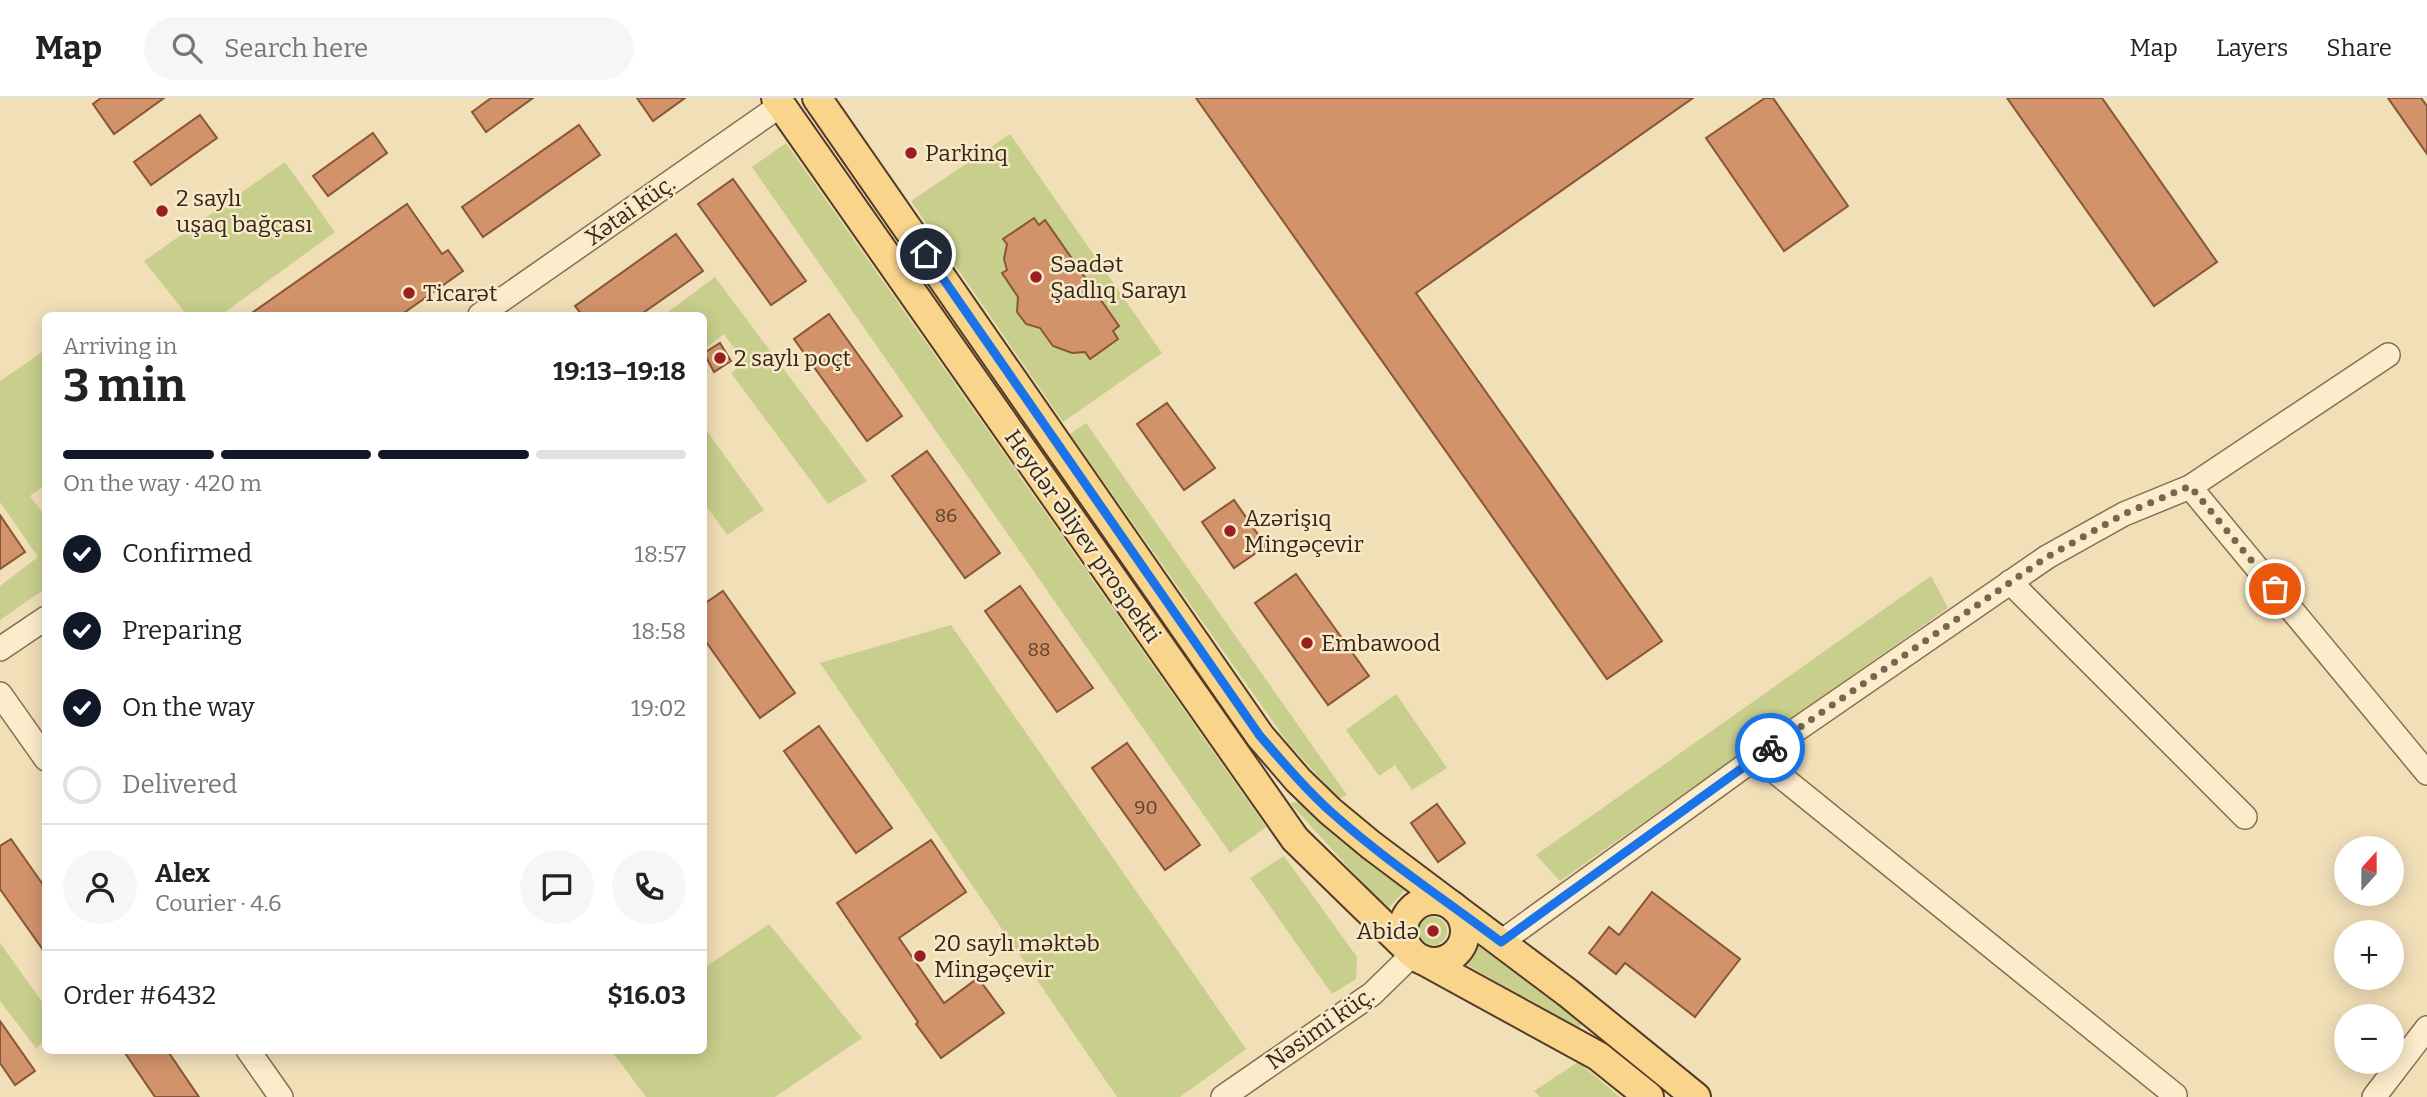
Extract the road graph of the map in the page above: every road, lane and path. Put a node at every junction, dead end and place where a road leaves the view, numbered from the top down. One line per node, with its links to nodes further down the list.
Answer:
1 (817, 98): 14 (main road, Heydər Əliyev prospekti)
2 (778, 101): 3 (street, Xətai küç.); 16 (main road, Heydər Əliyev prospekti)
3 (484, 312)
4 (2388, 355): 5 (street)
5 (2190, 486): 6 (street); 12 (street)
6 (2010, 582): 11 (street); 13 (street)
7 (42, 621): 8 (street)
8 (0, 649)
9 (0, 694): 10 (street)
10 (42, 753)
11 (1757, 757): 15 (street); 19 (street)
12 (2427, 773)
13 (2245, 817)
14 (1452, 905): 15 (main road, Heydər Əliyev prospekti); 16 (main road); 16 (main road)
15 (1501, 942): 23 (main road, Heydər Əliyev prospekti)
16 (1417, 957): 21 (street, Nəsimi küç.); 22 (main road, Heydər Əliyev prospekti)
17 (2427, 1028): 24 (street)
18 (251, 1054): 20 (street)
19 (2175, 1096)
20 (281, 1097)
21 (1223, 1097)
22 (1649, 1097)
23 (1696, 1097)
24 (2374, 1097)

